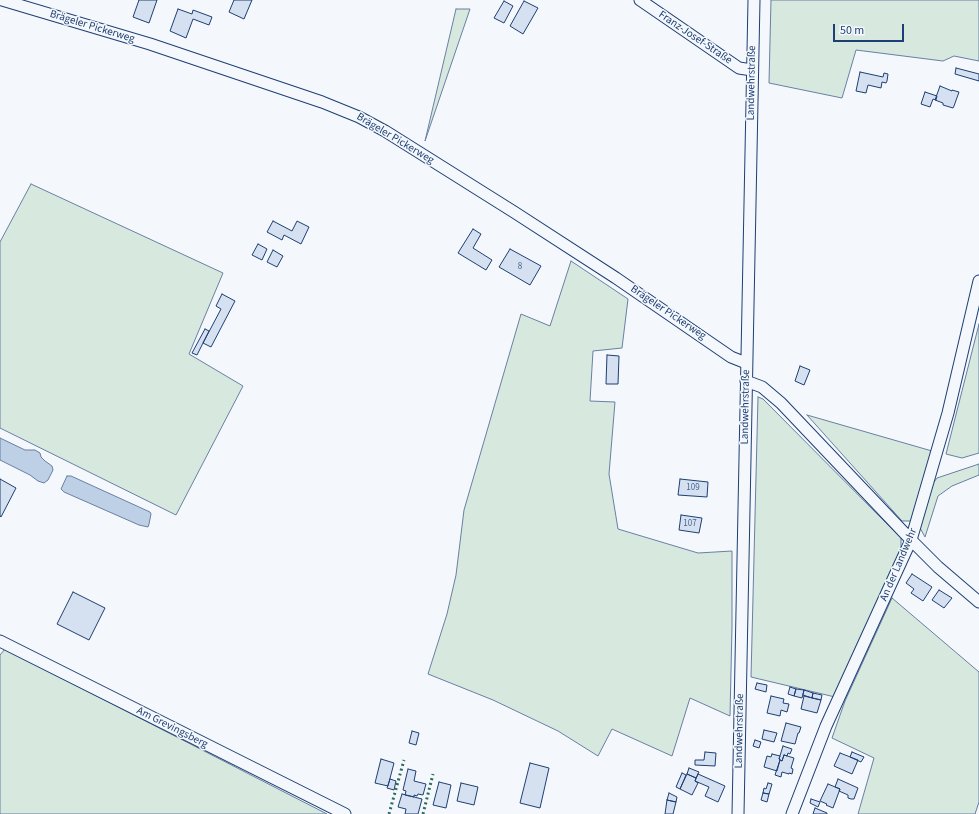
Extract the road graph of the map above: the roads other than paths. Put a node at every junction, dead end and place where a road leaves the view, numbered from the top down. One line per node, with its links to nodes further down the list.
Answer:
1 (2, 0): 6 (street, Brägeler Pickerweg)
2 (640, 0): 4 (street, Franz-Josef-Straße)
3 (754, 0): 4 (street, Landwehrstraße)
4 (752, 70): 6 (street, Landwehrstraße)
5 (979, 281): 8 (street, An der Landwehr)
6 (746, 363): 7 (street, Landwehrstraße)
7 (746, 381): 8 (street); 12 (street, Landwehrstraße)
8 (911, 540): 9 (street); 13 (street, An der Landwehr)
9 (979, 602)
10 (0, 641): 11 (street, Am Grevingsberg)
11 (344, 814)
12 (738, 814)
13 (792, 814)

